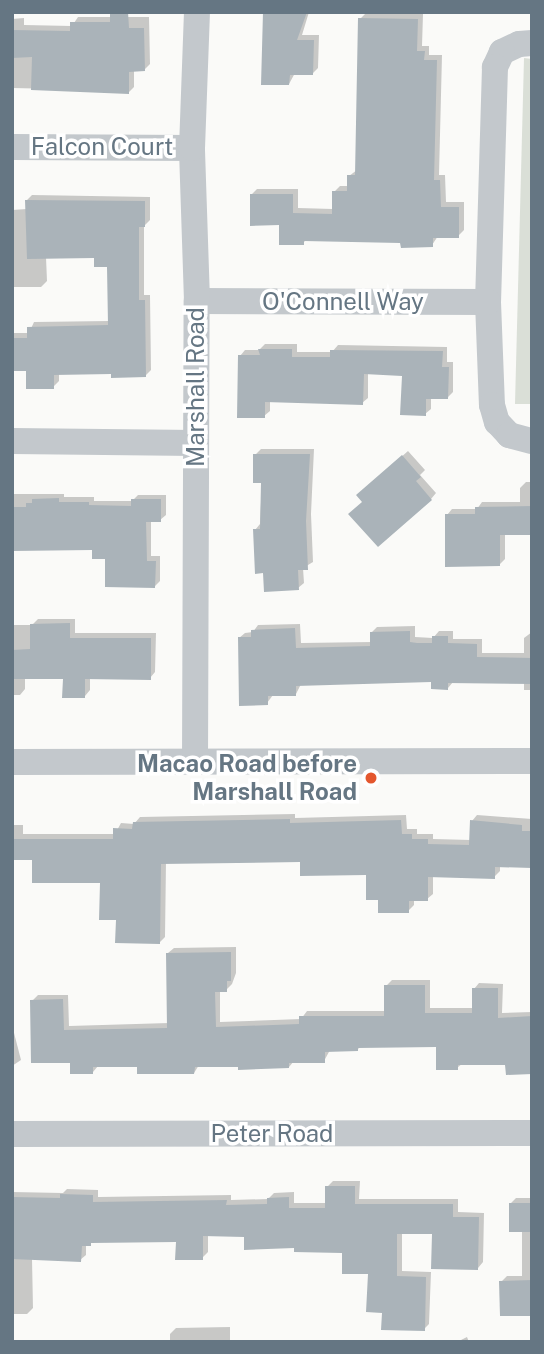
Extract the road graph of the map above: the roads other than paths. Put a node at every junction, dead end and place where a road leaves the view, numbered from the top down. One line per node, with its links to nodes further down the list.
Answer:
1 (197, 12): 4 (street, Marshall Road)
2 (532, 43): 6 (street)
3 (12, 147): 4 (street, Falcon Court)
4 (192, 148): 5 (street, Marshall Road)
5 (197, 302): 6 (street, O'Connell Way); 9 (street, Marshall Road)
6 (488, 302): 8 (street)
7 (12, 442): 9 (street)
8 (532, 442)
9 (196, 443): 12 (street, Marshall Road)
10 (532, 761): 12 (street)
11 (12, 762): 12 (street)
12 (195, 762)
13 (532, 1133): 14 (street, Peter Road)
14 (12, 1134)

